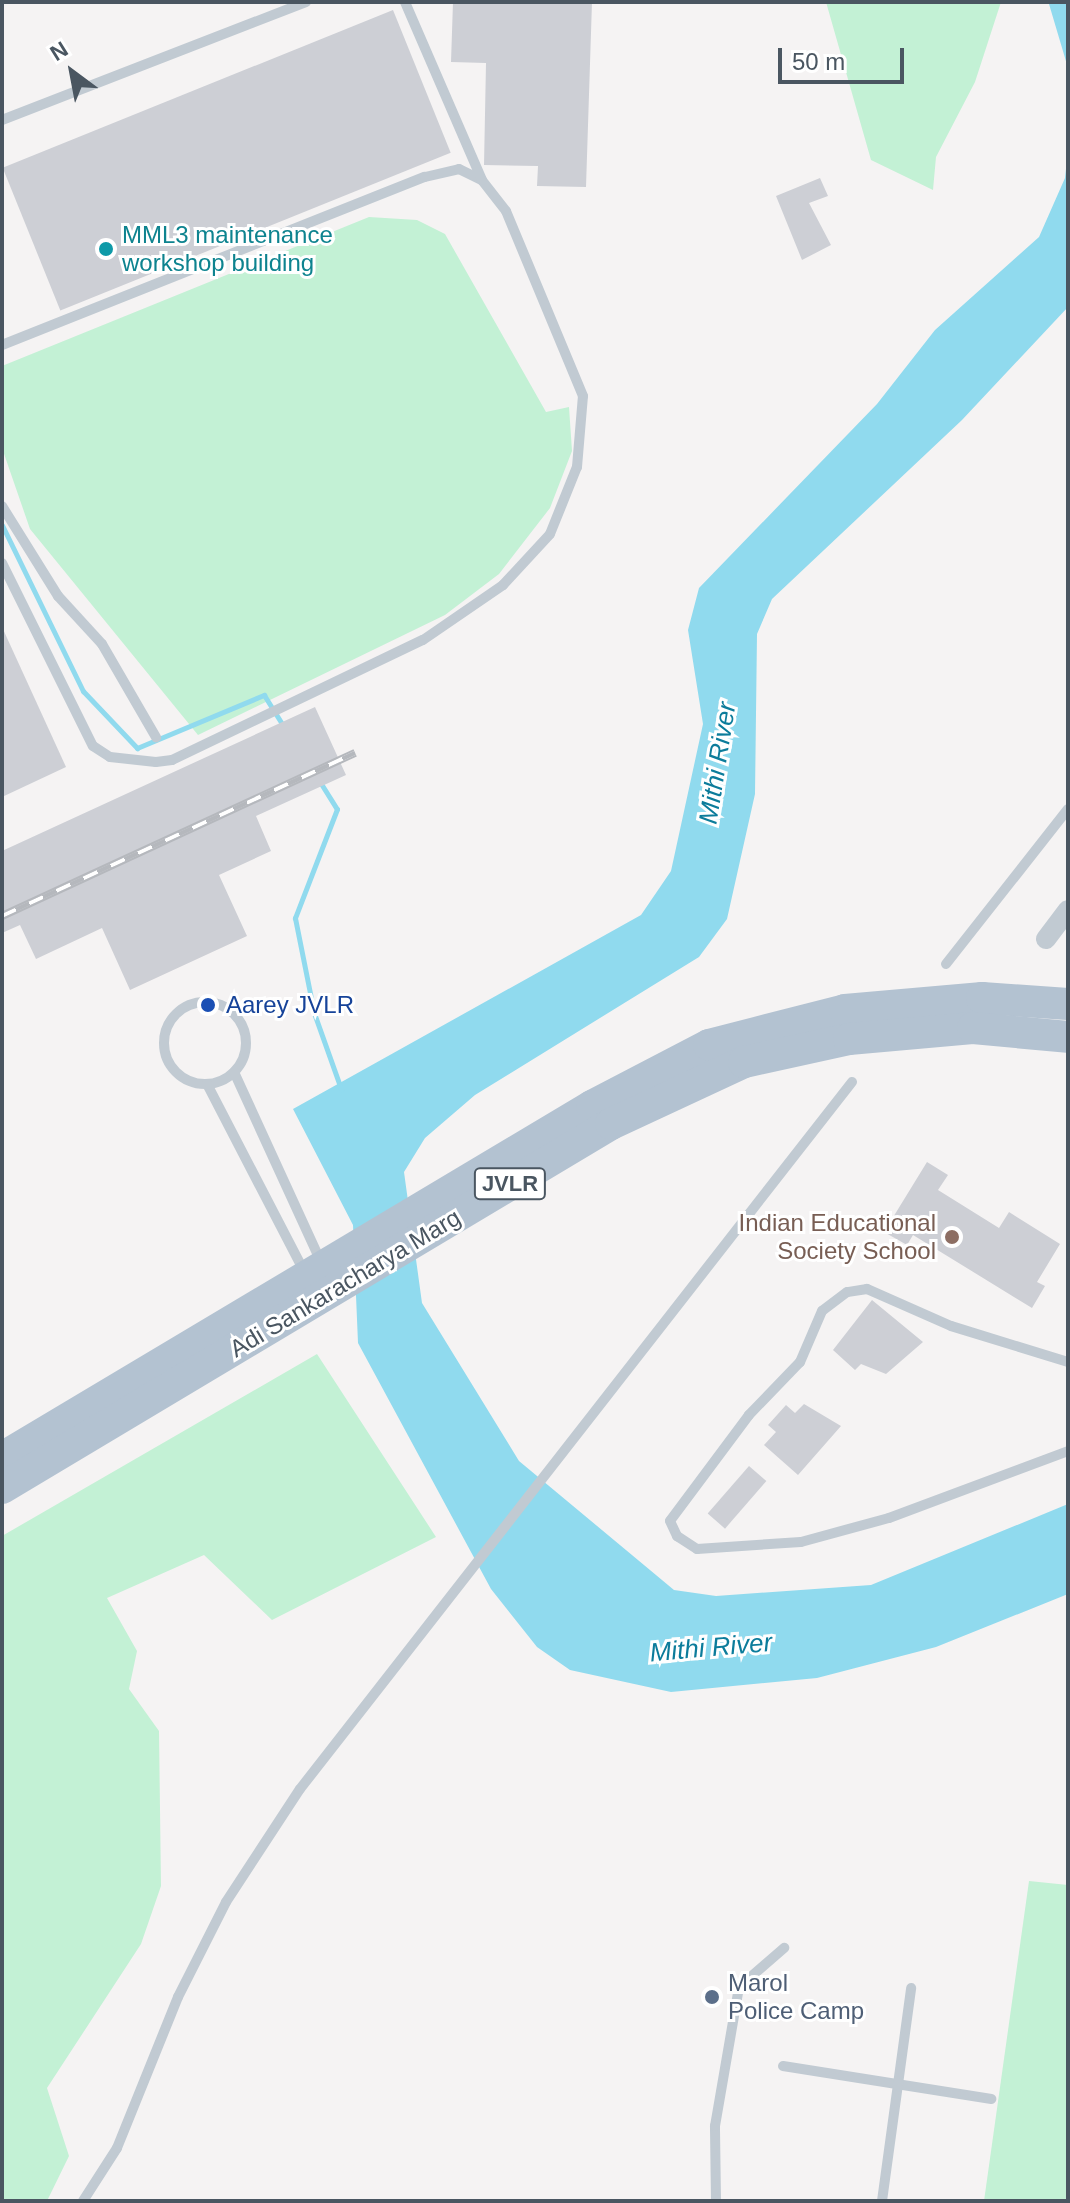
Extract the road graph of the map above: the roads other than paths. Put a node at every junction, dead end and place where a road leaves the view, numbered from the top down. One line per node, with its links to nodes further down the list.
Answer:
1 (306, 2): 3 (lane)
2 (405, 2): 4 (lane)
3 (2, 120)
4 (482, 180): 5 (lane); 7 (lane)
5 (2, 345)
6 (2, 506): 8 (lane)
7 (2, 563)
8 (156, 737)
9 (1068, 809): 12 (lane)
10 (1068, 910): 11 (street)
11 (1046, 939)
12 (946, 964)
13 (1068, 1004): 18 (main road, Adi Sankaracharya Marg / JVLR)
14 (1068, 1037): 22 (main road, Adi Sankaracharya Marg / JVLR)
15 (234, 1072): 17 (lane); 17 (lane); 18 (lane)
16 (852, 1082): 28 (lane)
17 (207, 1084): 18 (lane)
18 (315, 1271): 21 (main road, Adi Sankaracharya Marg / JVLR)
19 (1068, 1362): 20 (lane)
20 (1068, 1451)
21 (2, 1458)
22 (2, 1488)
23 (784, 1948): 29 (lane)
24 (911, 1988): 26 (lane)
25 (783, 2066): 26 (lane)
26 (900, 2084): 27 (lane); 30 (lane)
27 (991, 2099)
28 (83, 2201)
29 (716, 2201)
30 (882, 2201)

